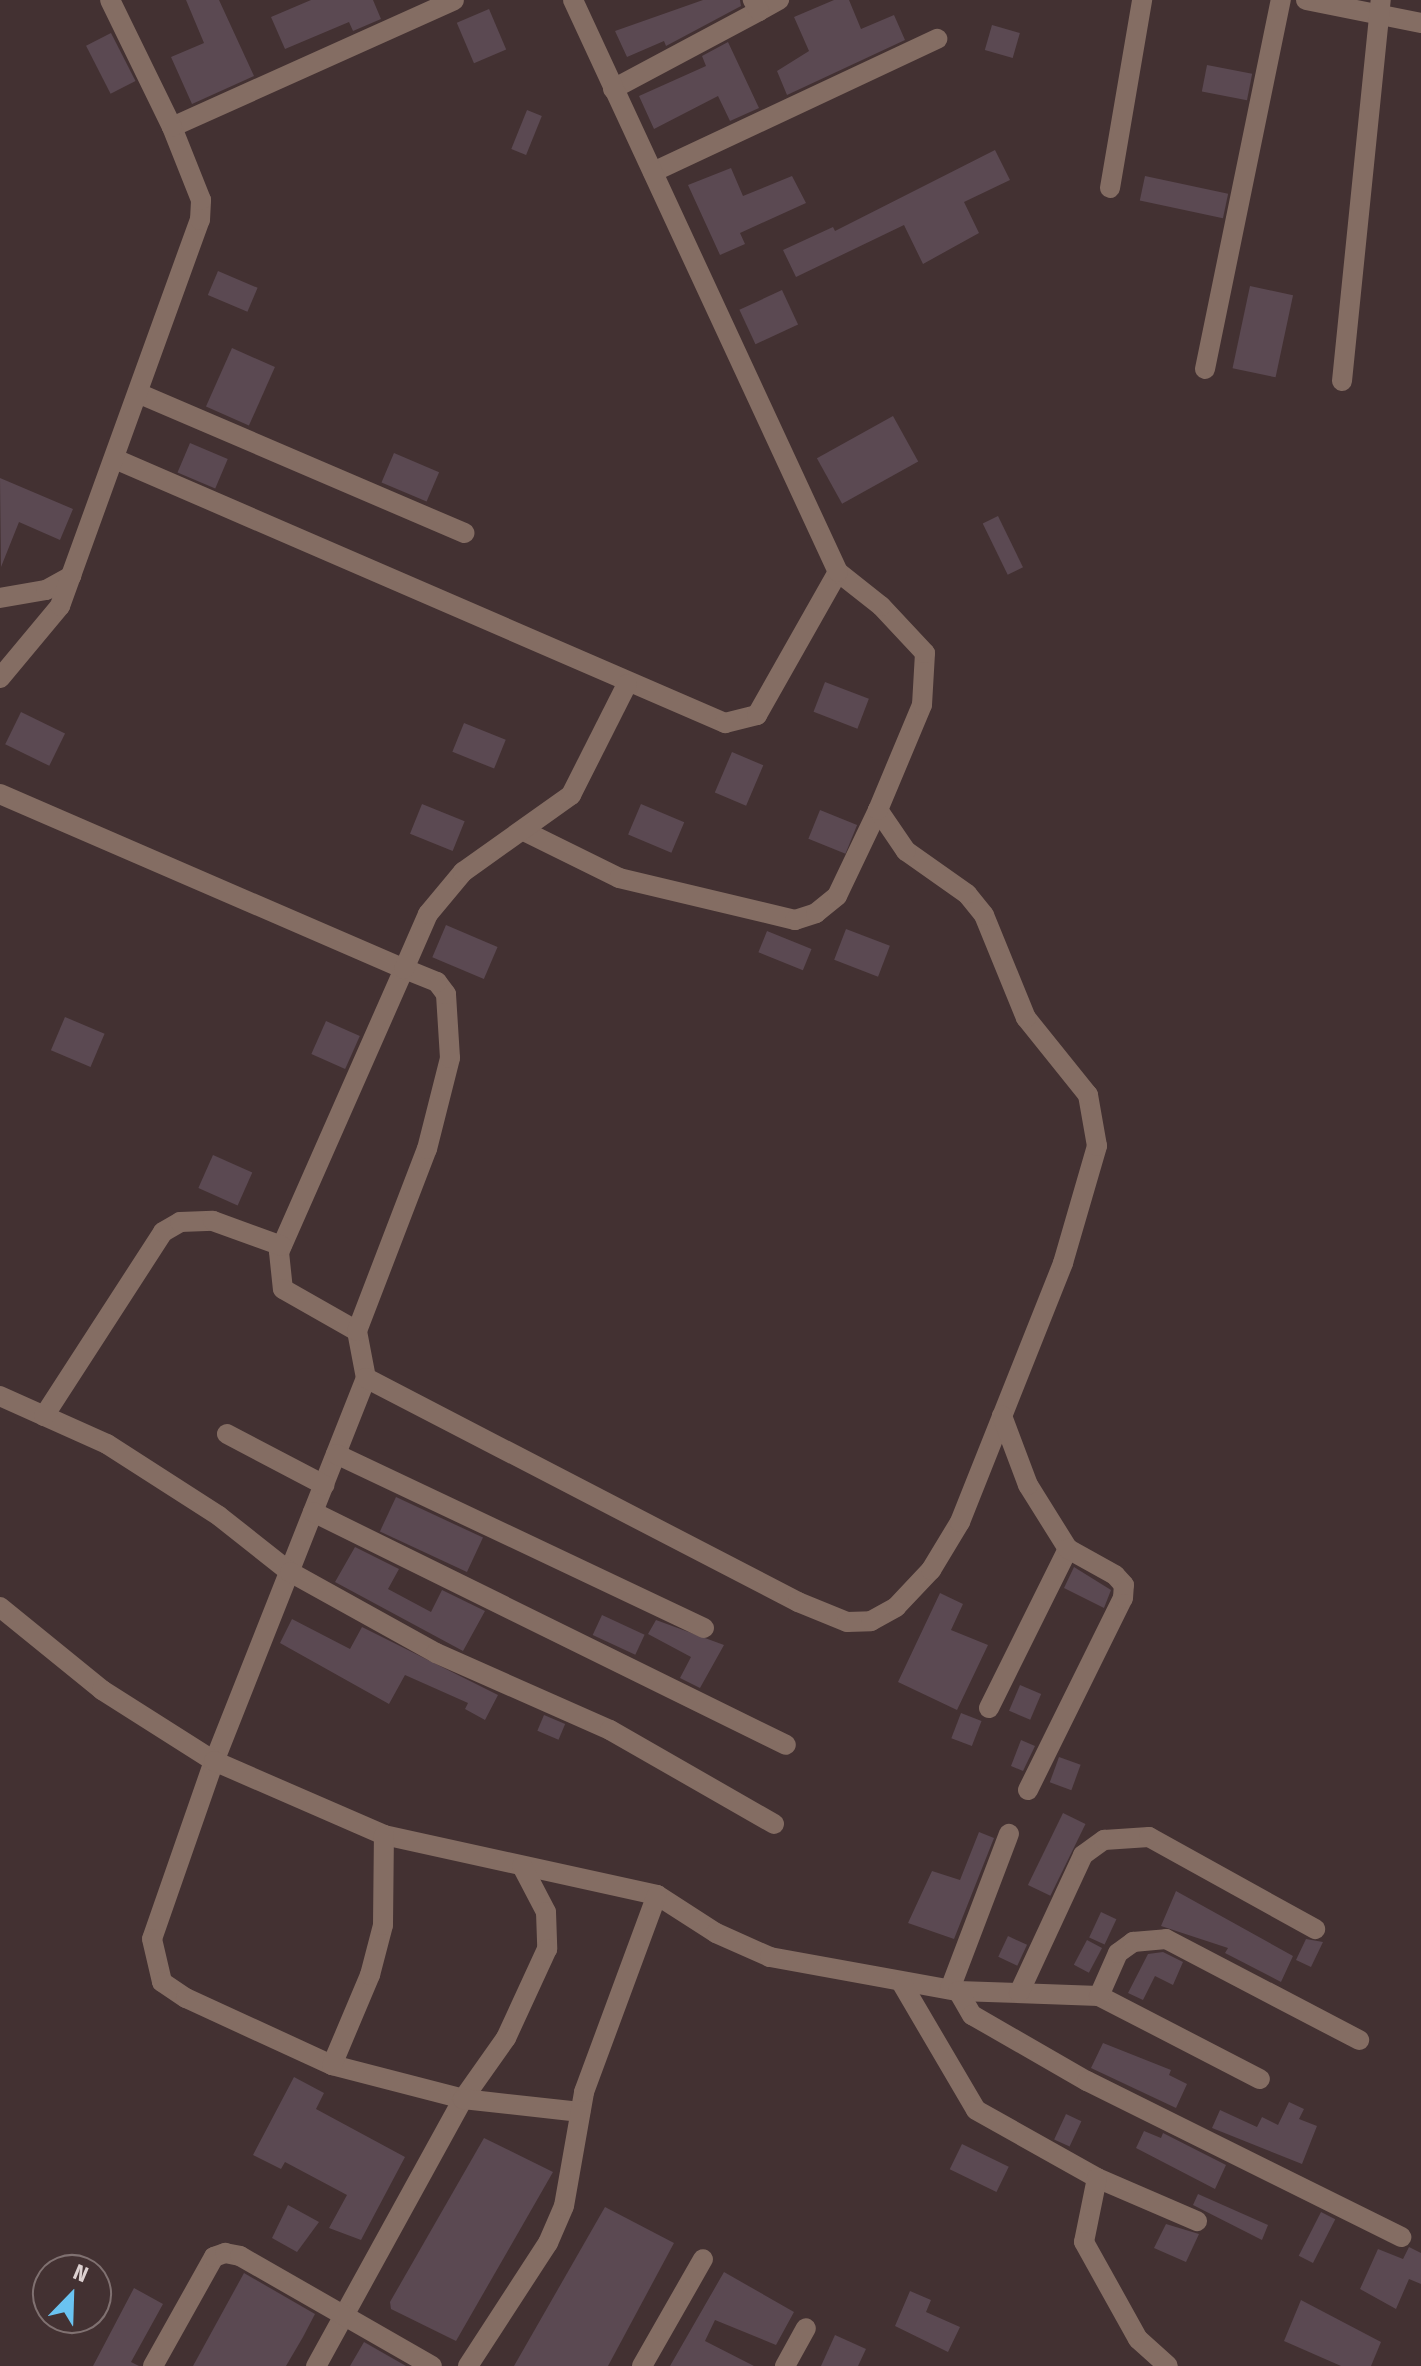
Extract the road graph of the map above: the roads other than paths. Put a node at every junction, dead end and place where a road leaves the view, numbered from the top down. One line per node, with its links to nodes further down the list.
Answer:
1 (110, 0): 13 (street)
2 (454, 0): 13 (street)
3 (573, 0): 12 (street)
4 (779, 0): 8 (street)
5 (1142, 0): 15 (street)
6 (1281, 0): 16 (street)
7 (1306, 0): 9 (street)
8 (756, 6): 12 (street)
9 (1382, 8): 10 (street); 17 (street)
10 (1421, 23)
11 (937, 39): 14 (street)
12 (613, 89): 14 (street)
13 (172, 127): 18 (street)
14 (653, 172): 21 (street)
15 (1110, 188)
16 (1205, 369)
17 (1342, 381)
18 (140, 394): 19 (street); 20 (street)
19 (115, 459): 22 (street); 25 (street)
20 (465, 533)
21 (838, 572): 25 (street); 27 (street)
22 (71, 576): 23 (street); 24 (street)
23 (0, 598)
24 (0, 678)
25 (627, 684): 28 (street)
26 (0, 794): 29 (street)
27 (878, 810): 28 (street); 35 (street)
28 (526, 832): 29 (street)
29 (404, 969): 30 (street); 31 (street)
30 (282, 1246): 31 (street); 34 (street)
31 (357, 1331): 32 (street)
32 (366, 1378): 35 (street); 37 (street)
33 (0, 1396): 34 (street)
34 (44, 1416): 41 (street)
35 (1002, 1416): 40 (street)
36 (227, 1434): 38 (street)
37 (336, 1454): 38 (street); 43 (street)
38 (324, 1485): 39 (street)
39 (313, 1512): 41 (street); 45 (street)
40 (1068, 1549): 44 (street); 47 (street)
41 (290, 1572): 46 (street); 48 (street)
42 (0, 1607): 46 (street)
43 (704, 1628)
44 (989, 1708)
45 (786, 1745)
46 (214, 1761): 50 (street); 59 (street)
47 (1028, 1790)
48 (774, 1824)
49 (1009, 1834): 55 (street)
50 (384, 1835): 51 (street); 59 (street)
51 (522, 1866): 52 (street); 61 (street)
52 (657, 1895): 54 (street); 62 (street)
53 (1315, 1929): 56 (street)
54 (901, 1982): 55 (street); 63 (street)
55 (954, 1990): 56 (street); 65 (street)
56 (1019, 1993): 57 (street)
57 (1099, 1996): 58 (street); 60 (street)
58 (1359, 2040)
59 (332, 2065): 61 (street)
60 (1260, 2079)
61 (463, 2099): 62 (street); 67 (street)
62 (580, 2112): 72 (street)
63 (1097, 2178): 64 (street); 75 (street)
64 (1197, 2221)
65 (1401, 2237)
66 (703, 2259): 73 (street)
67 (344, 2317): 69 (street); 70 (street); 71 (street)
68 (806, 2328): 74 (street)
69 (153, 2366)
70 (316, 2366)
71 (432, 2366)
72 (468, 2366)
73 (642, 2366)
74 (785, 2366)
75 (1168, 2366)

